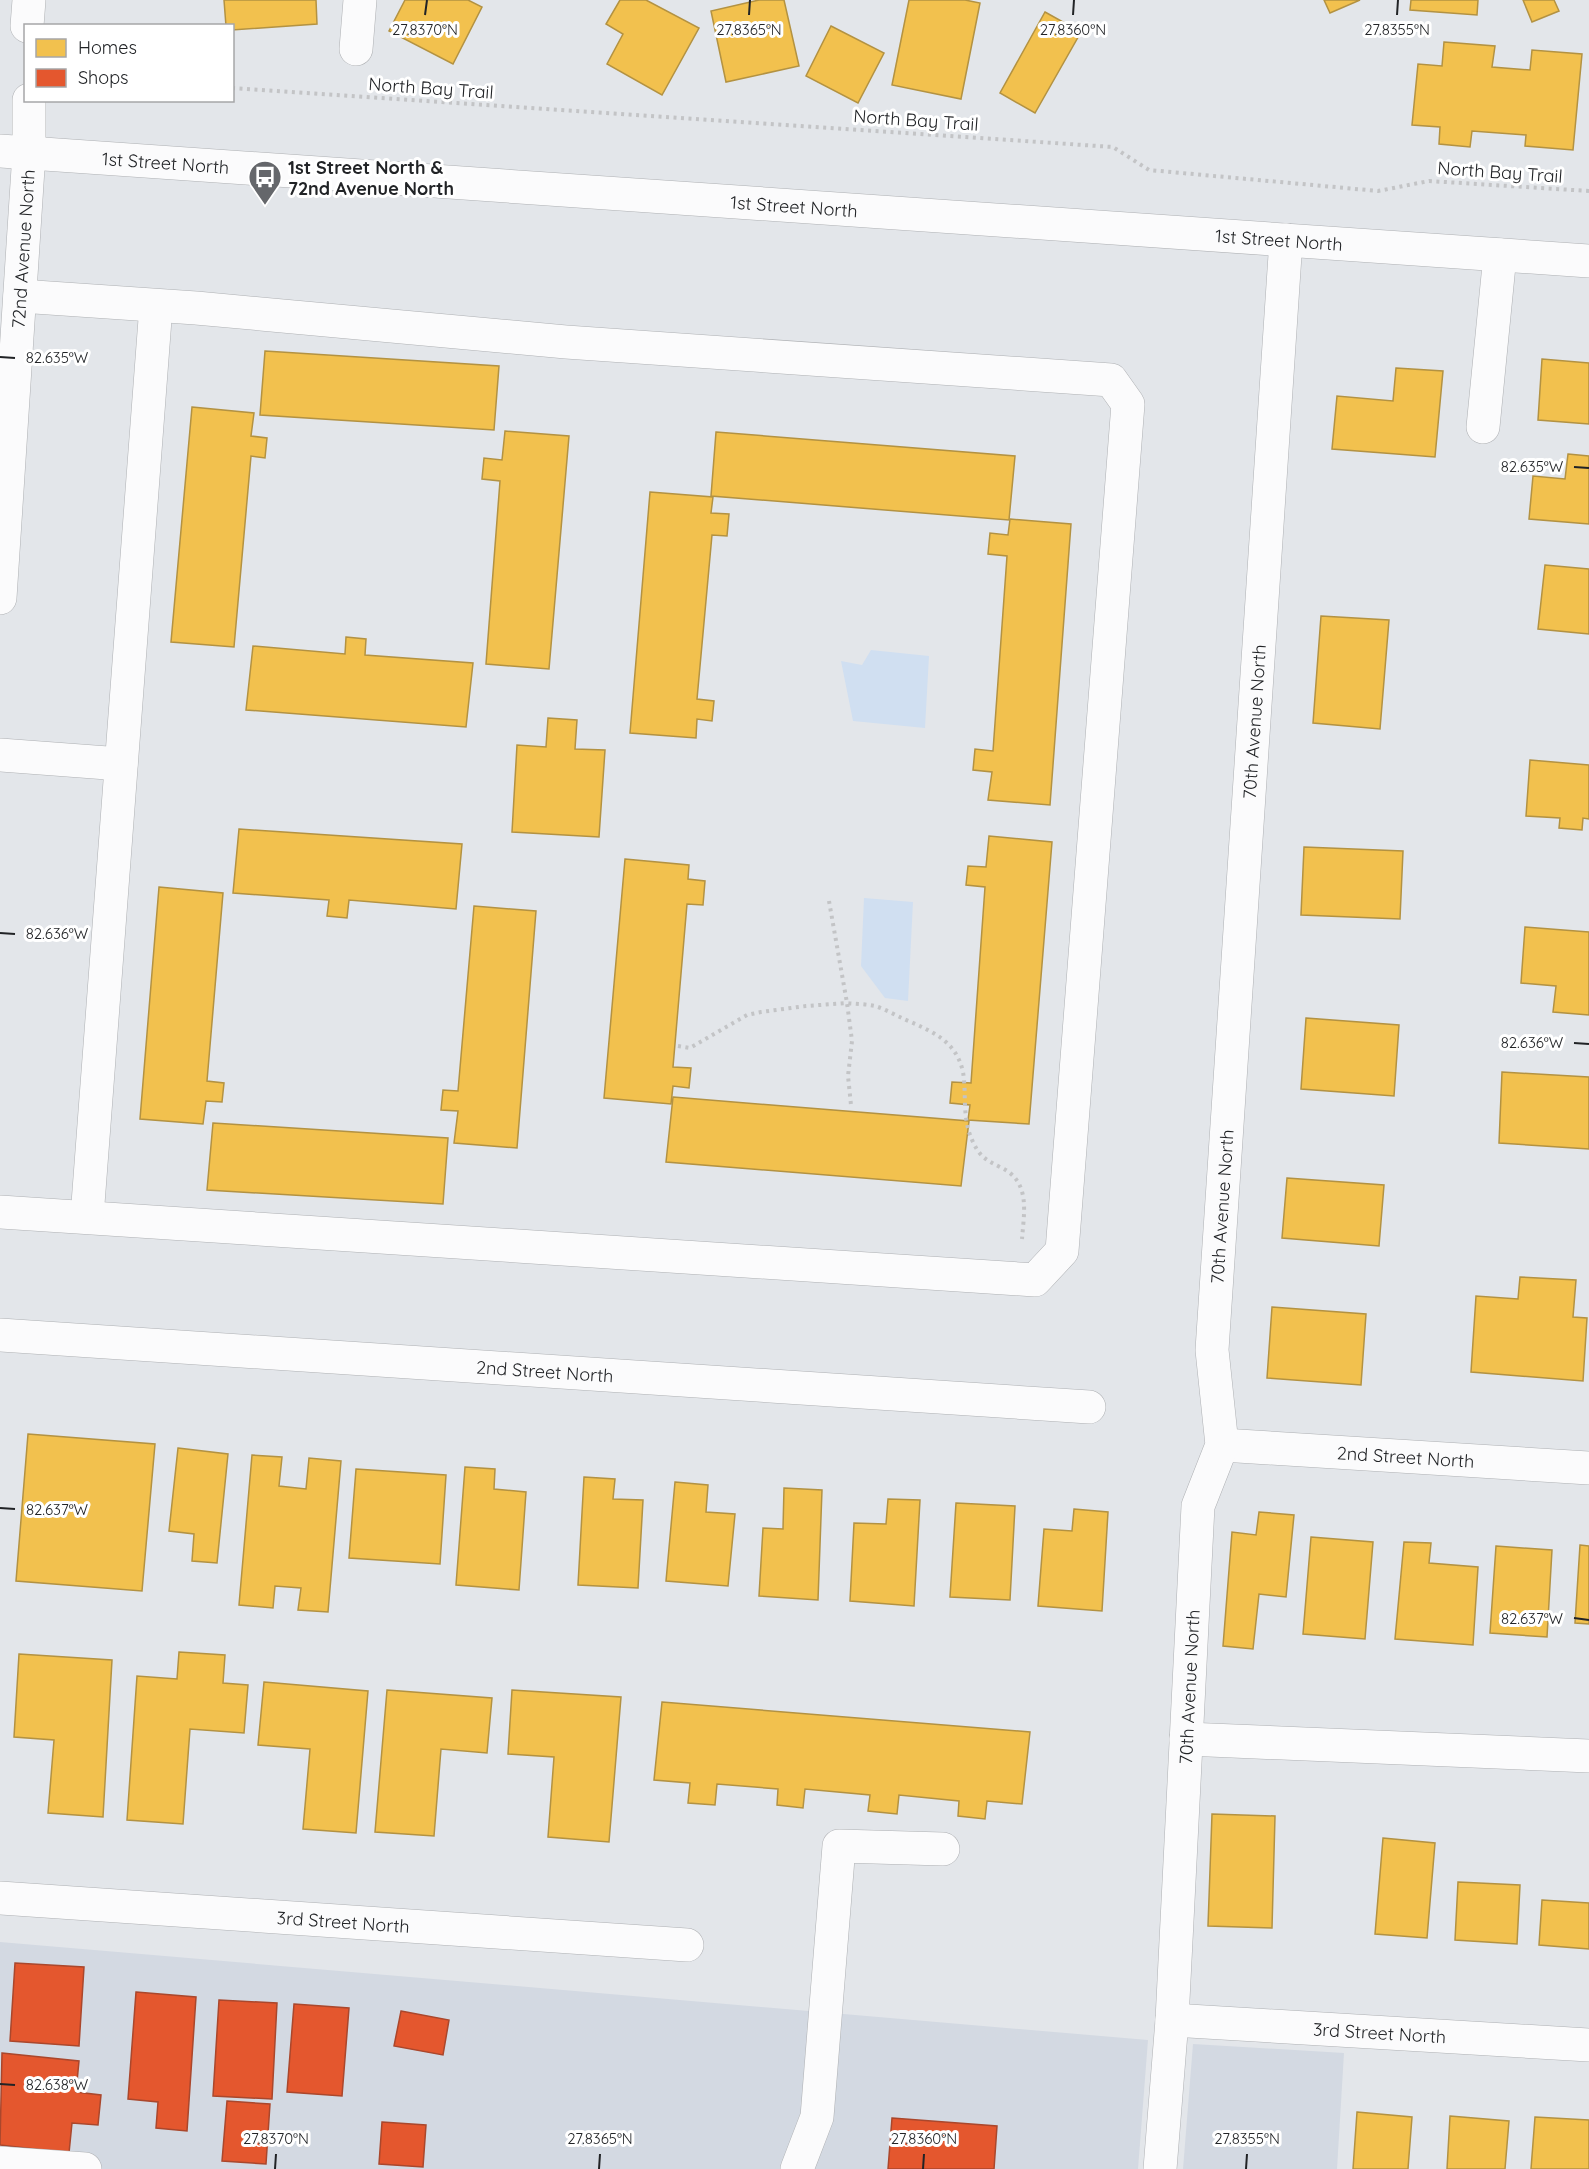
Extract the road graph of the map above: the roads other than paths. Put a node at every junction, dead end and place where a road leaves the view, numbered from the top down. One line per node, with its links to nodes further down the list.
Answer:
1 (360, 0): 2 (street)
2 (356, 49)
3 (28, 102): 4 (street, 72nd Avenue North)
4 (15, 152): 5 (street, 1st Street North); 8 (street, 72nd Avenue North)
5 (1286, 240): 6 (street, 1st Street North); 18 (street, 70th Avenue North)
6 (1500, 255): 7 (street, 1st Street North); 10 (street)
7 (1589, 261)
8 (20, 296): 9 (street); 11 (street, 72nd Avenue North)
9 (156, 306): 13 (street); 15 (street)
10 (1484, 427)
11 (0, 598)
12 (0, 755): 13 (street)
13 (121, 764): 15 (street)
14 (0, 1212): 15 (street)
15 (87, 1217)
16 (0, 1335): 17 (street, 2nd Street North)
17 (1089, 1407)
18 (1222, 1445): 19 (street, 2nd Street North); 20 (street, 70th Avenue North)
19 (1589, 1468)
20 (1186, 1739): 21 (street); 25 (street, 70th Avenue North)
21 (1589, 1756)
22 (943, 1849): 29 (street)
23 (0, 1898): 24 (street, 3rd Street North)
24 (687, 1945)
25 (1172, 2020): 26 (street, 3rd Street North); 30 (street, 70th Avenue North)
26 (1589, 2045)
27 (0, 2163): 28 (street)
28 (85, 2169)
29 (797, 2169)
30 (1160, 2169)

